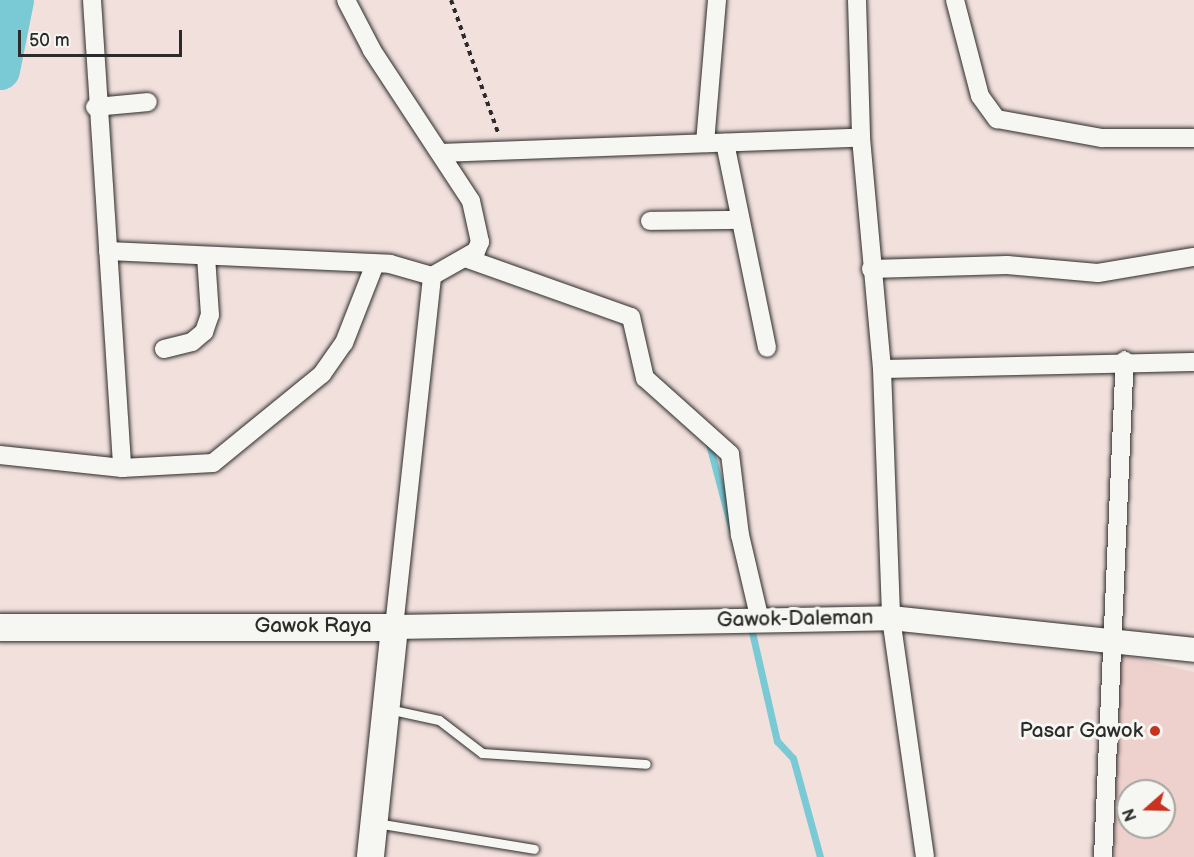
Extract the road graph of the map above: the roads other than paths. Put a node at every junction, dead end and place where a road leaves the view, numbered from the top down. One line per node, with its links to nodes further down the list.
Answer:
1 (93, 0): 7 (street)
2 (346, 0): 12 (street)
3 (717, 0): 10 (street)
4 (857, 0): 8 (street)
5 (954, 0): 9 (street)
6 (148, 102): 7 (street)
7 (95, 106): 15 (street)
8 (861, 138): 11 (street); 20 (street)
9 (1194, 138)
10 (705, 143): 11 (street); 12 (street)
11 (725, 143): 13 (street)
12 (442, 153): 18 (street)
13 (738, 220): 14 (street); 22 (street)
14 (650, 221)
15 (108, 251): 16 (street); 28 (street)
16 (206, 256): 19 (street); 23 (street)
17 (1194, 257): 20 (street)
18 (468, 259): 21 (street); 30 (street)
19 (389, 265): 21 (street); 28 (street)
20 (872, 269): 26 (street)
21 (432, 276): 32 (street)
22 (767, 348)
23 (164, 349)
24 (1125, 360): 25 (street); 26 (street); 33 (street)
25 (1194, 362)
26 (882, 369): 29 (street)
27 (0, 455): 28 (street)
28 (122, 468)
29 (891, 618): 30 (street, Gawok-Daleman); 33 (street, Gawok-Daleman); 40 (street)
30 (760, 620): 32 (street, Gawok-Daleman)
31 (0, 627): 32 (main road, Gawok Raya)
32 (394, 627): 35 (main road, Gawok Raya)
33 (1113, 642): 34 (street, Gawok-Daleman); 41 (street)
34 (1194, 650)
35 (386, 708): 36 (lane); 37 (main road, Gawok Raya)
36 (646, 764)
37 (373, 822): 38 (lane); 39 (main road, Gawok Raya)
38 (534, 849)
39 (369, 857)
40 (925, 857)
41 (1103, 857)

